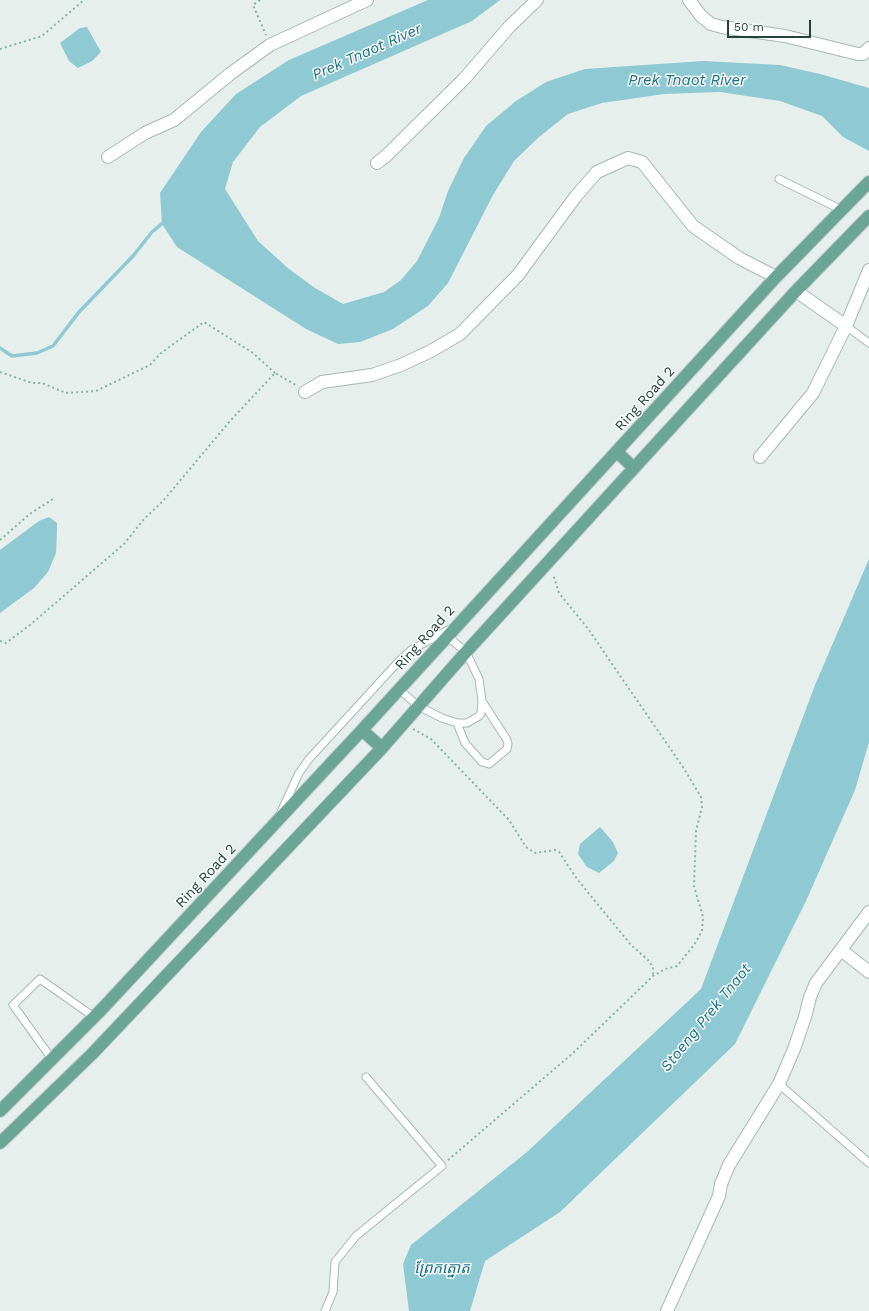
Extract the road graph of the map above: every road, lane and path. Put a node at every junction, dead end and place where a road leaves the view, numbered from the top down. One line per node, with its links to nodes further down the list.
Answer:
1 (84, 0): 8 (path)
2 (260, 0): 6 (path)
3 (367, 0): 6 (street)
4 (538, 0): 10 (street)
5 (689, 0): 7 (street)
6 (270, 45): 9 (street)
7 (869, 48)
8 (0, 49)
9 (108, 157)
10 (377, 163)
11 (779, 179): 13 (lane)
12 (865, 185): 13 (main road, Ring Road 2)
13 (842, 210): 16 (main road, Ring Road 2)
14 (866, 222): 17 (main road)
15 (869, 270): 18 (street)
16 (776, 277): 22 (street); 23 (main road, Ring Road 2)
17 (796, 292): 18 (street); 25 (main road)
18 (846, 326): 19 (lane); 24 (street)
19 (869, 343)
20 (0, 372): 21 (path)
21 (275, 373): 22 (path); 31 (path)
22 (305, 392)
23 (617, 452): 25 (main road); 29 (main road, Ring Road 2)
24 (760, 457)
25 (634, 468): 28 (main road)
26 (53, 499): 27 (path)
27 (0, 540)
28 (548, 562): 32 (main road); 44 (path)
29 (457, 625): 30 (main road, Ring Road 2); 40 (lane)
30 (446, 636): 32 (lane); 33 (main road, Ring Road 2)
31 (0, 641)
32 (466, 652): 34 (lane); 35 (main road)
33 (399, 689): 35 (lane); 38 (main road, Ring Road 2)
34 (482, 701): 36 (lane); 36 (lane)
35 (418, 706): 36 (lane); 37 (main road)
36 (457, 722)
37 (403, 724): 39 (main road); 44 (path)
38 (362, 730): 39 (main road); 40 (main road, Ring Road 2)
39 (382, 748): 50 (main road)
40 (277, 821): 45 (main road, Ring Road 2)
41 (869, 912): 42 (street)
42 (840, 950): 43 (street); 48 (street)
43 (869, 972)
44 (653, 976): 52 (path)
45 (94, 1017): 46 (main road, Ring Road 2); 46 (lane)
46 (52, 1059): 49 (main road, Ring Road 2)
47 (366, 1077): 52 (lane)
48 (779, 1084): 51 (lane); 54 (street)
49 (0, 1111)
50 (0, 1143)
51 (869, 1163)
52 (442, 1166): 53 (lane)
53 (325, 1311)
54 (667, 1311)

